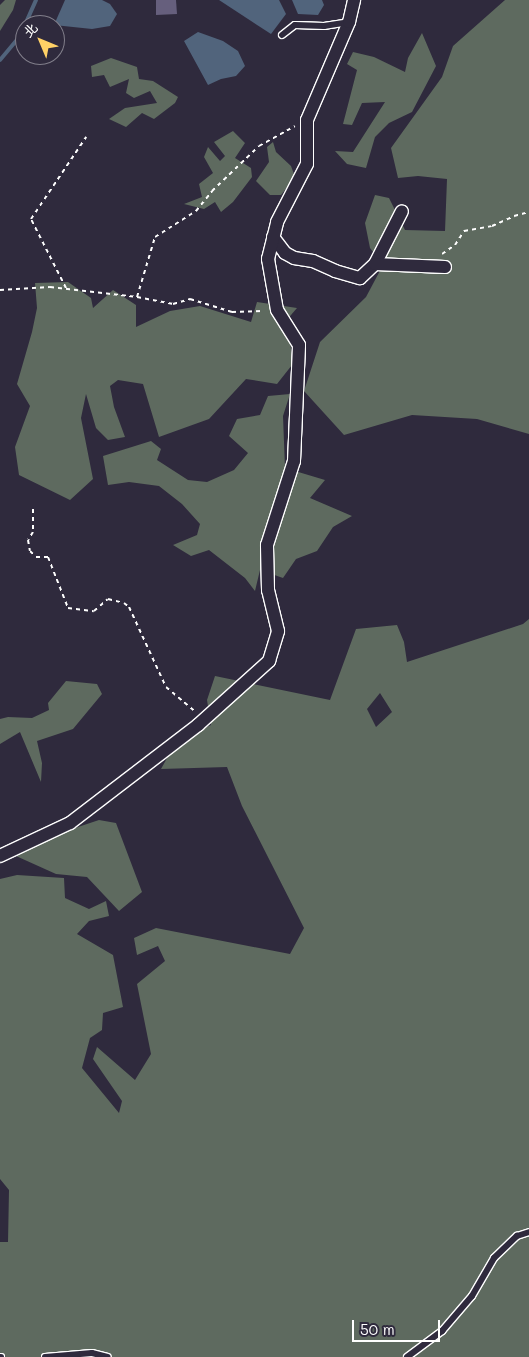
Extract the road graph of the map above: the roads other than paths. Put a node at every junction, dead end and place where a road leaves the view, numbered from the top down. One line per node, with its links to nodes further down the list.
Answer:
1 (354, 0): 2 (street)
2 (349, 22): 3 (lane); 5 (street)
3 (282, 35)
4 (402, 211): 6 (street)
5 (273, 238): 6 (street); 8 (street)
6 (375, 264): 7 (street)
7 (445, 266)
8 (0, 856)
9 (529, 1232): 12 (lane)
10 (44, 1357): 11 (lane)
11 (108, 1357)
12 (407, 1357)

